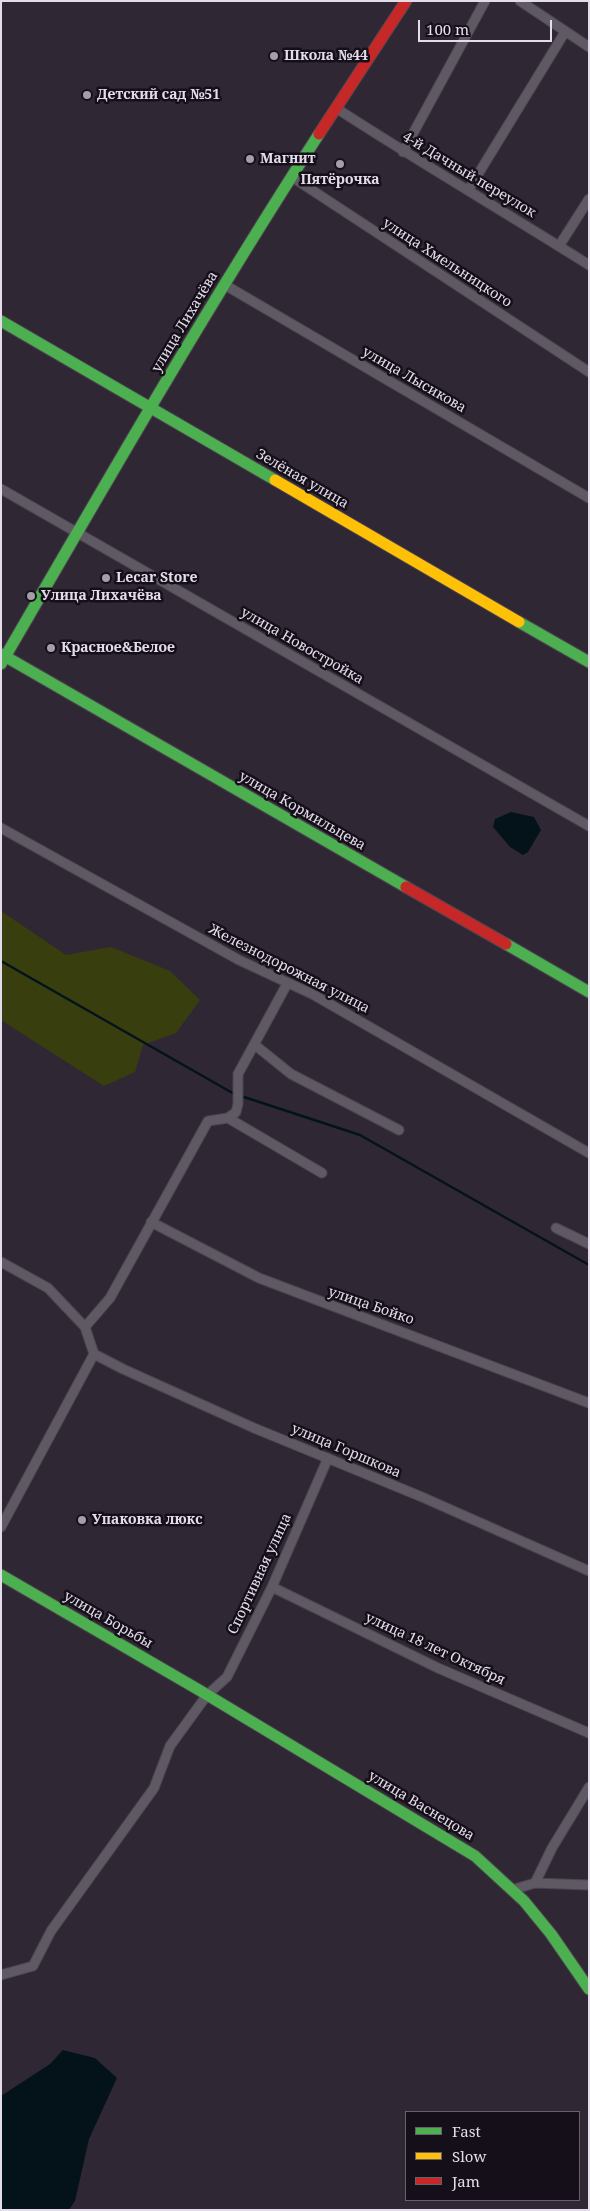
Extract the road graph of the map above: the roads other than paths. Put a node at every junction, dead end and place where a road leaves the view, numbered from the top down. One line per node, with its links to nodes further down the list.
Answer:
1 (406, 1): 6 (street, улица Лихачёва)
2 (485, 1): 7 (street)
3 (520, 1): 4 (street)
4 (565, 32): 5 (street); 9 (street)
5 (589, 47)
6 (336, 108): 7 (street, 4-й Дачный переулок); 8 (street, улица Лихачёва)
7 (403, 152): 9 (street, 4-й Дачный переулок)
8 (292, 176): 13 (street, улица Лихачёва); 15 (street, улица Хмельницкого)
9 (469, 189): 11 (street, 4-й Дачный переулок)
10 (589, 199): 11 (street)
11 (559, 246): 12 (street, 4-й Дачный переулок)
12 (589, 265)
13 (225, 285): 16 (street, улица Лихачёва); 18 (street, улица Лысикова)
14 (1, 321): 16 (street, Зелёная улица)
15 (589, 372)
16 (151, 408): 19 (street, улица Лихачёва); 21 (street, Зелёная улица)
17 (1, 489): 19 (street, улица Новостройка)
18 (589, 498)
19 (76, 532): 20 (street, улица Лихачёва); 22 (street, улица Новостройка)
20 (3, 658): 25 (street, улица Кормильцева)
21 (589, 662)
22 (589, 826)
23 (1, 828): 24 (street, Железнодорожная улица)
24 (287, 984): 26 (street); 29 (street, Железнодорожная улица)
25 (589, 992)
26 (255, 1045): 27 (street); 28 (street)
27 (228, 1118): 30 (street); 31 (street)
28 (399, 1130)
29 (589, 1153)
30 (322, 1173)
31 (151, 1222): 35 (street); 37 (street, улица Бойко)
32 (556, 1228): 33 (street)
33 (589, 1244)
34 (1, 1262): 35 (street)
35 (85, 1327): 36 (street)
36 (94, 1354): 38 (street, улица Горшкова); 39 (street)
37 (589, 1403)
38 (328, 1458): 40 (street, улица Горшкова); 42 (street, Спортивная улица)
39 (1, 1527)
40 (589, 1572)
41 (1, 1576): 43 (street, улица Борьбы)
42 (272, 1587): 43 (street, Спортивная улица); 44 (street, улица 18 лет Октября)
43 (203, 1693): 48 (street, улица Васнецова); 49 (street, Спортивная улица)
44 (589, 1733)
45 (589, 1786): 46 (street)
46 (535, 1884): 47 (street); 48 (street)
47 (589, 1885)
48 (515, 1889): 50 (street, улица Васнецова)
49 (1, 1976)
50 (589, 1989)

